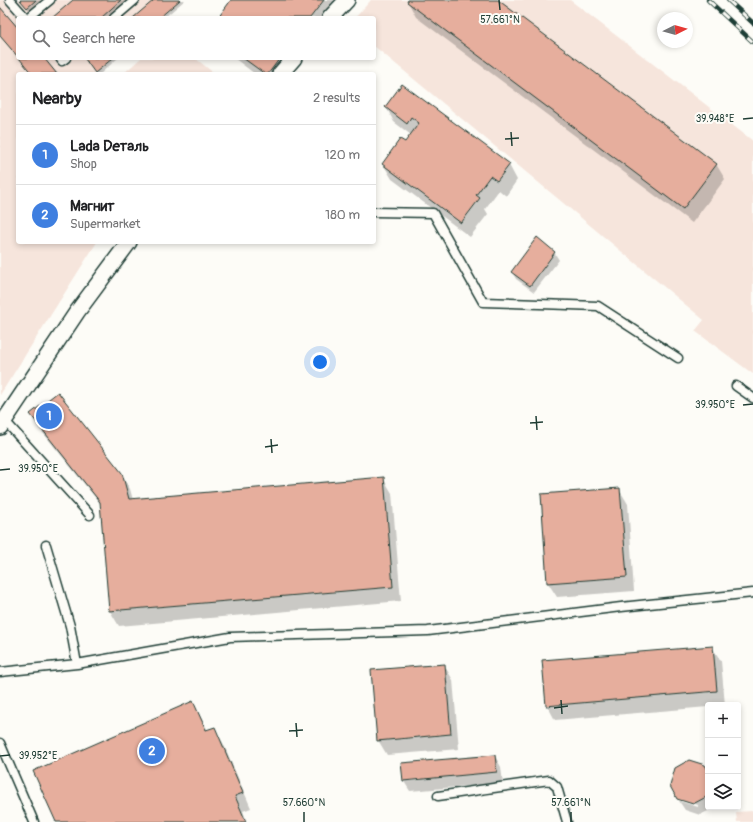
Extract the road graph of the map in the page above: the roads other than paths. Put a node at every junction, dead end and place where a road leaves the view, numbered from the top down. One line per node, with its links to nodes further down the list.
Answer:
1 (10, 0): 5 (lane)
2 (50, 0): 6 (lane)
3 (135, 0): 7 (lane)
4 (347, 0): 8 (street)
5 (25, 16)
6 (30, 16)
7 (116, 16)
8 (332, 16)
9 (292, 60): 10 (street)
10 (282, 72)
11 (376, 212): 13 (lane)
12 (128, 244): 16 (street)
13 (678, 358)
14 (736, 386): 15 (lane)
15 (753, 398)
16 (2, 424): 17 (lane)
17 (90, 515)
18 (46, 545): 20 (lane)
19 (753, 593): 20 (lane)
20 (77, 664): 21 (lane)
21 (0, 672)
22 (0, 743): 24 (lane)
23 (438, 796): 25 (lane)
24 (34, 822)
25 (567, 822)

